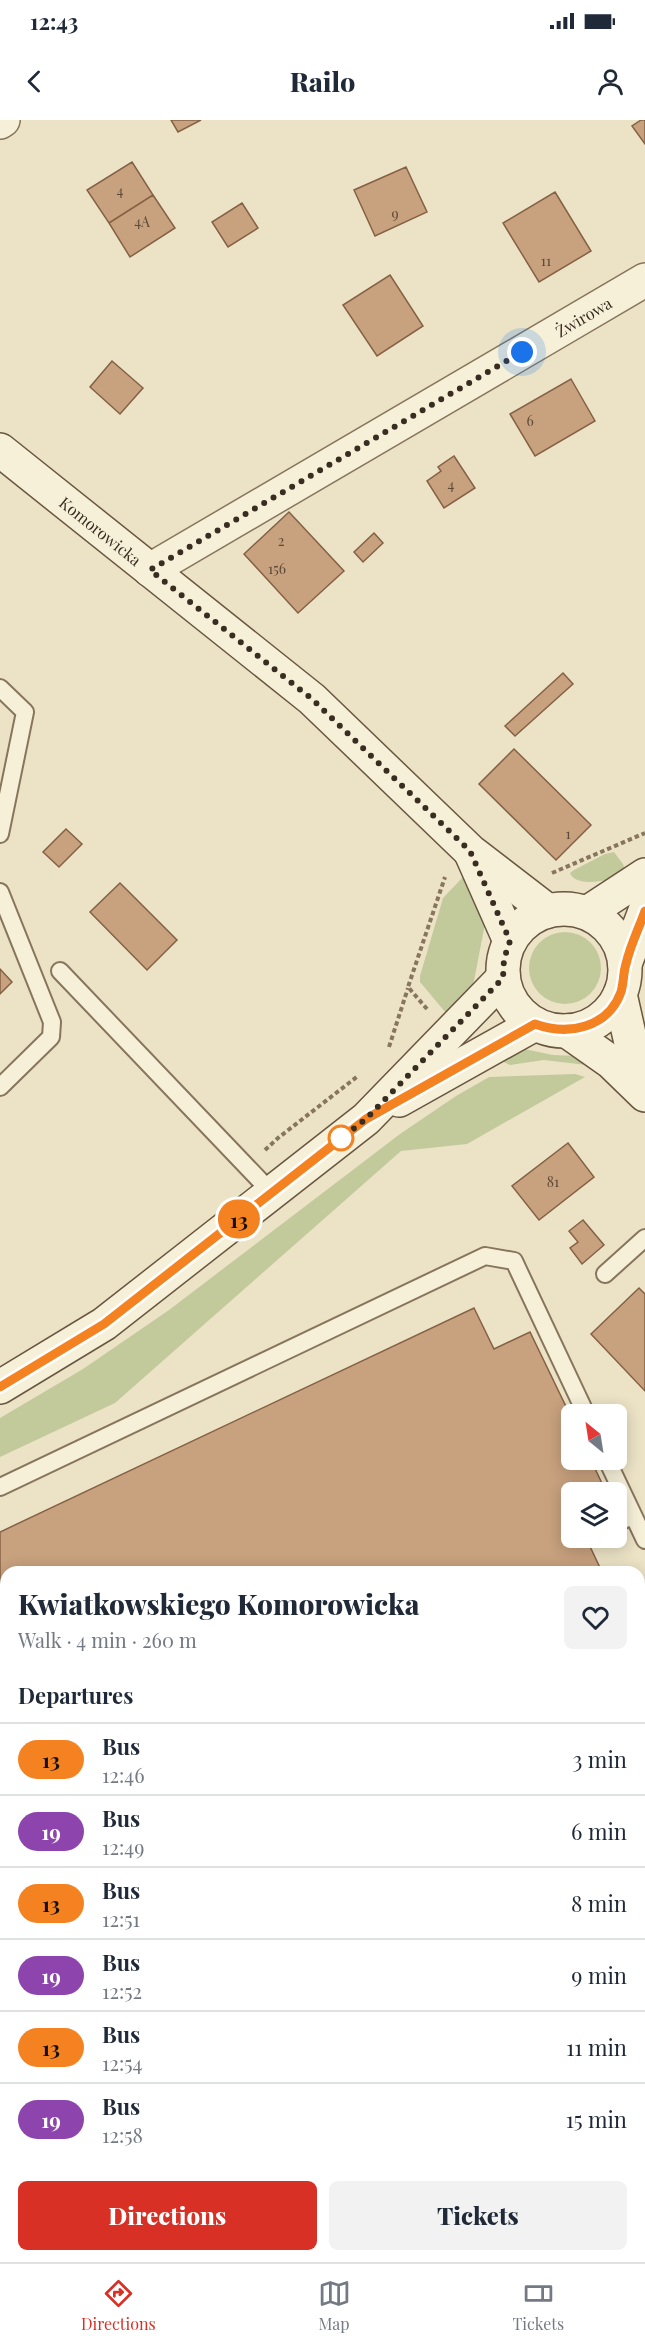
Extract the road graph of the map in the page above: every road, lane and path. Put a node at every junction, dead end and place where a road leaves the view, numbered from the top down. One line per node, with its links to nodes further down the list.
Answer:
1 (645, 280): 3 (street, Żwirowa)
2 (0, 450): 3 (street, Komorowicka)
3 (150, 570): 6 (street, Komorowicka)
4 (0, 688): 5 (lane)
5 (0, 834)
6 (470, 851): 9 (street, Komorowicka); 12 (street, Komorowicka)
7 (645, 875): 11 (street)
8 (0, 892): 21 (lane)
9 (548, 910): 11 (street); 12 (street)
10 (645, 911): 15 (street)
11 (587, 913): 15 (street)
12 (510, 941): 14 (street)
13 (60, 971): 24 (lane)
14 (503, 978): 17 (street); 23 (street)
15 (623, 979): 18 (street); 20 (street)
16 (408, 987): 19 (path)
17 (535, 1024): 18 (street); 23 (street)
18 (567, 1031): 22 (street)
19 (386, 1055)
20 (645, 1070)
21 (0, 1087)
22 (645, 1095)
23 (366, 1119): 24 (street)
24 (272, 1193): 27 (street)
25 (645, 1238): 26 (lane)
26 (605, 1274)
27 (0, 1387)
28 (581, 1404): 30 (lane)
29 (612, 1470): 31 (lane)
30 (0, 1487)
31 (633, 1515): 32 (lane); 33 (lane)
32 (627, 1518)
33 (645, 1540)

